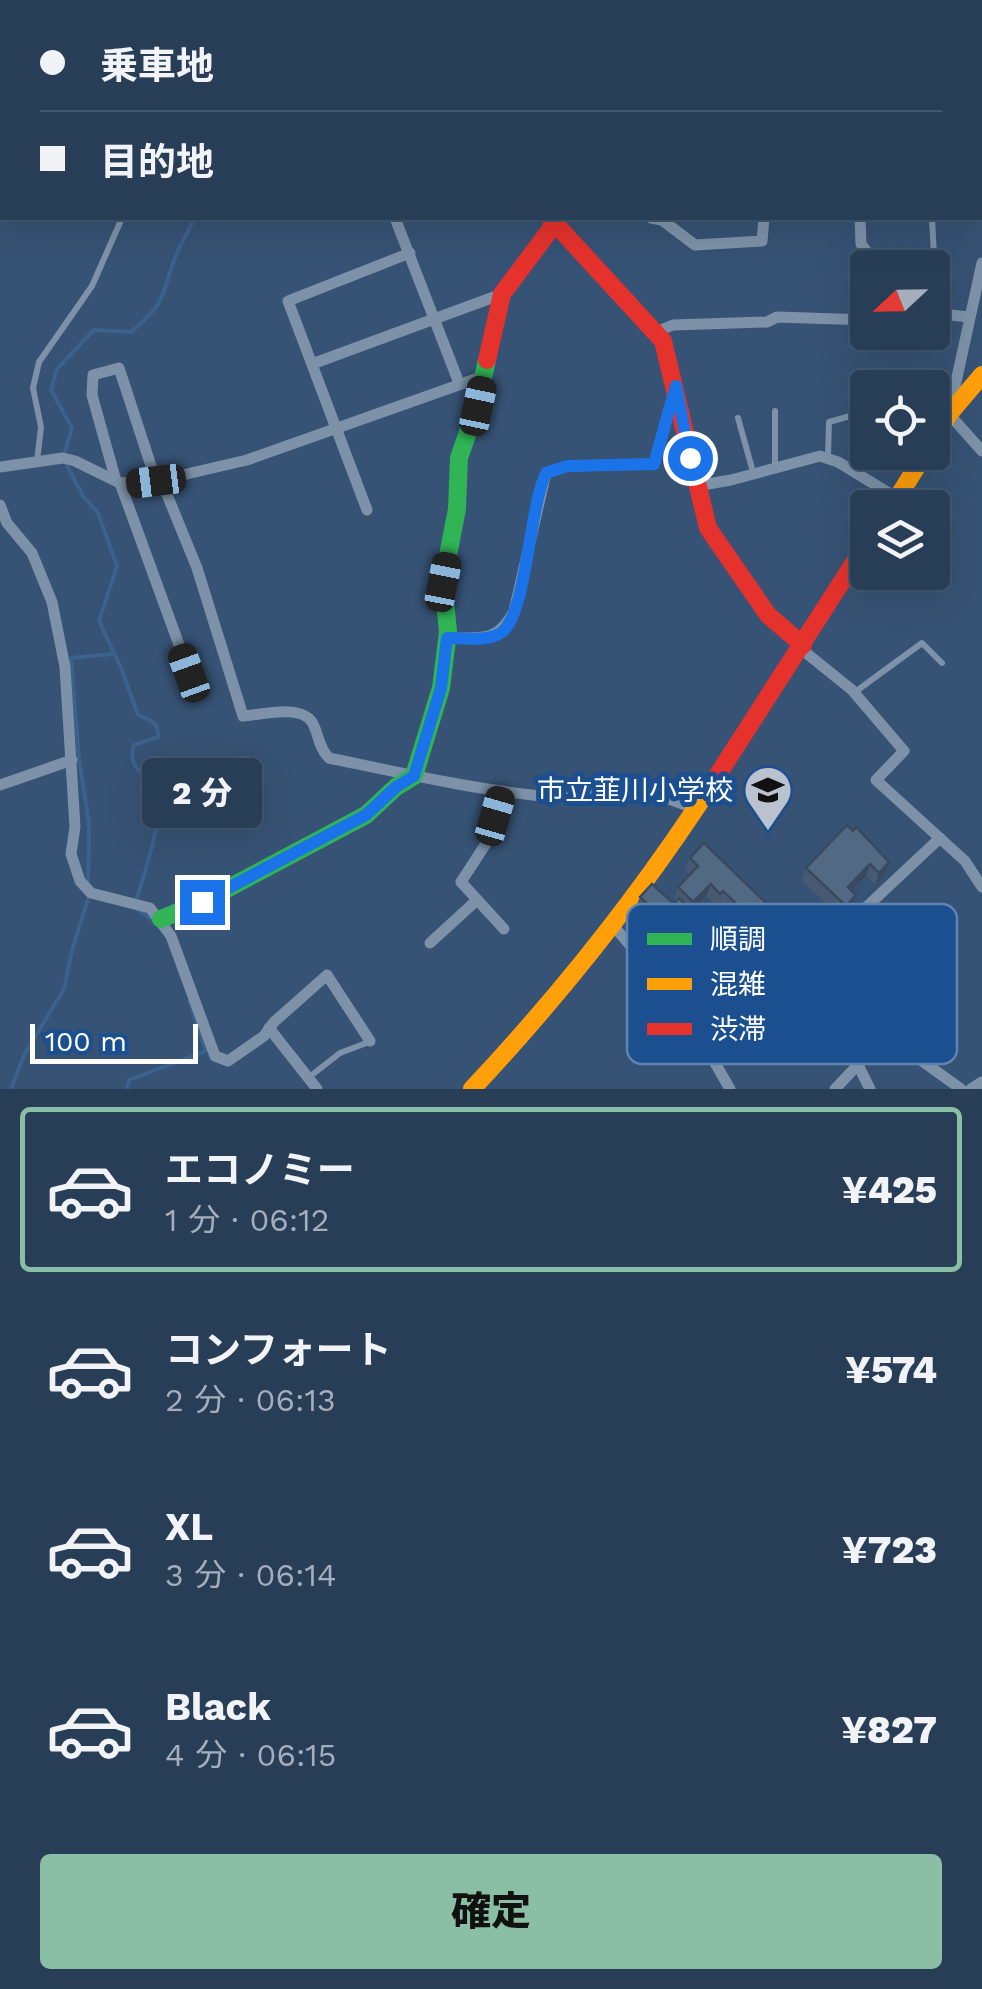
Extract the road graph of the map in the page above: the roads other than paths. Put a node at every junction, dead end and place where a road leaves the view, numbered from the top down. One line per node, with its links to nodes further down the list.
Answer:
1 (121, 220): 33 (lane)
2 (396, 220): 11 (street)
3 (554, 220): 13 (street)
4 (556, 220): 18 (street)
5 (662, 220): 6 (street)
6 (764, 220)
7 (860, 220): 9 (street)
8 (932, 220): 10 (lane)
9 (866, 250)
10 (933, 250)
11 (410, 253): 16 (street); 19 (street)
12 (982, 263): 15 (street)
13 (502, 294): 16 (street); 21 (street)
14 (950, 314): 15 (street)
15 (970, 317): 24 (street)
16 (434, 318): 19 (street); 22 (street)
17 (850, 319): 18 (street)
18 (656, 332): 23 (street)
19 (312, 364): 30 (street)
20 (982, 375): 26 (street)
21 (484, 376): 22 (street); 45 (street)
22 (458, 383): 30 (street)
23 (676, 386): 39 (street); 45 (street)
24 (950, 409)
25 (774, 411): 34 (lane)
26 (950, 413)
27 (950, 415): 31 (street)
28 (850, 416): 32 (lane)
29 (738, 418): 36 (lane)
30 (335, 428): 37 (street); 42 (street)
31 (982, 452)
32 (828, 458): 34 (street); 40 (street)
33 (37, 462): 35 (street); 38 (street)
34 (776, 466): 36 (street)
35 (0, 467)
36 (753, 474): 39 (street)
37 (158, 481): 38 (street); 38 (street); 51 (street)
38 (118, 482): 49 (street)
39 (696, 486): 46 (street)
40 (875, 490)
41 (0, 505): 43 (street)
42 (367, 510)
43 (4, 527): 50 (street)
44 (850, 570): 46 (street)
45 (447, 638): 51 (street)
46 (802, 646): 48 (street); 54 (street)
47 (942, 664): 48 (lane)
48 (854, 693): 55 (street)
49 (197, 694)
50 (72, 760): 52 (street); 59 (street)
51 (414, 776): 53 (street); 59 (street)
52 (0, 785)
53 (502, 791): 54 (street); 57 (street)
54 (696, 809): 60 (street)
55 (940, 838): 56 (street); 58 (street)
56 (982, 887)
57 (477, 900): 61 (street); 62 (street)
58 (868, 904)
59 (161, 918): 64 (street)
60 (611, 923): 63 (street); 72 (street)
61 (504, 930)
62 (430, 942)
63 (627, 942)
64 (270, 1028): 65 (street); 69 (street)
65 (370, 1041): 69 (lane)
66 (716, 1064): 73 (street)
67 (926, 1064): 76 (street)
68 (858, 1065): 74 (street); 75 (street)
69 (308, 1078): 71 (street)
70 (982, 1082): 77 (street)
71 (317, 1089)
72 (472, 1089)
73 (730, 1089)
74 (835, 1089)
75 (870, 1089)
76 (961, 1089)
77 (970, 1089)

